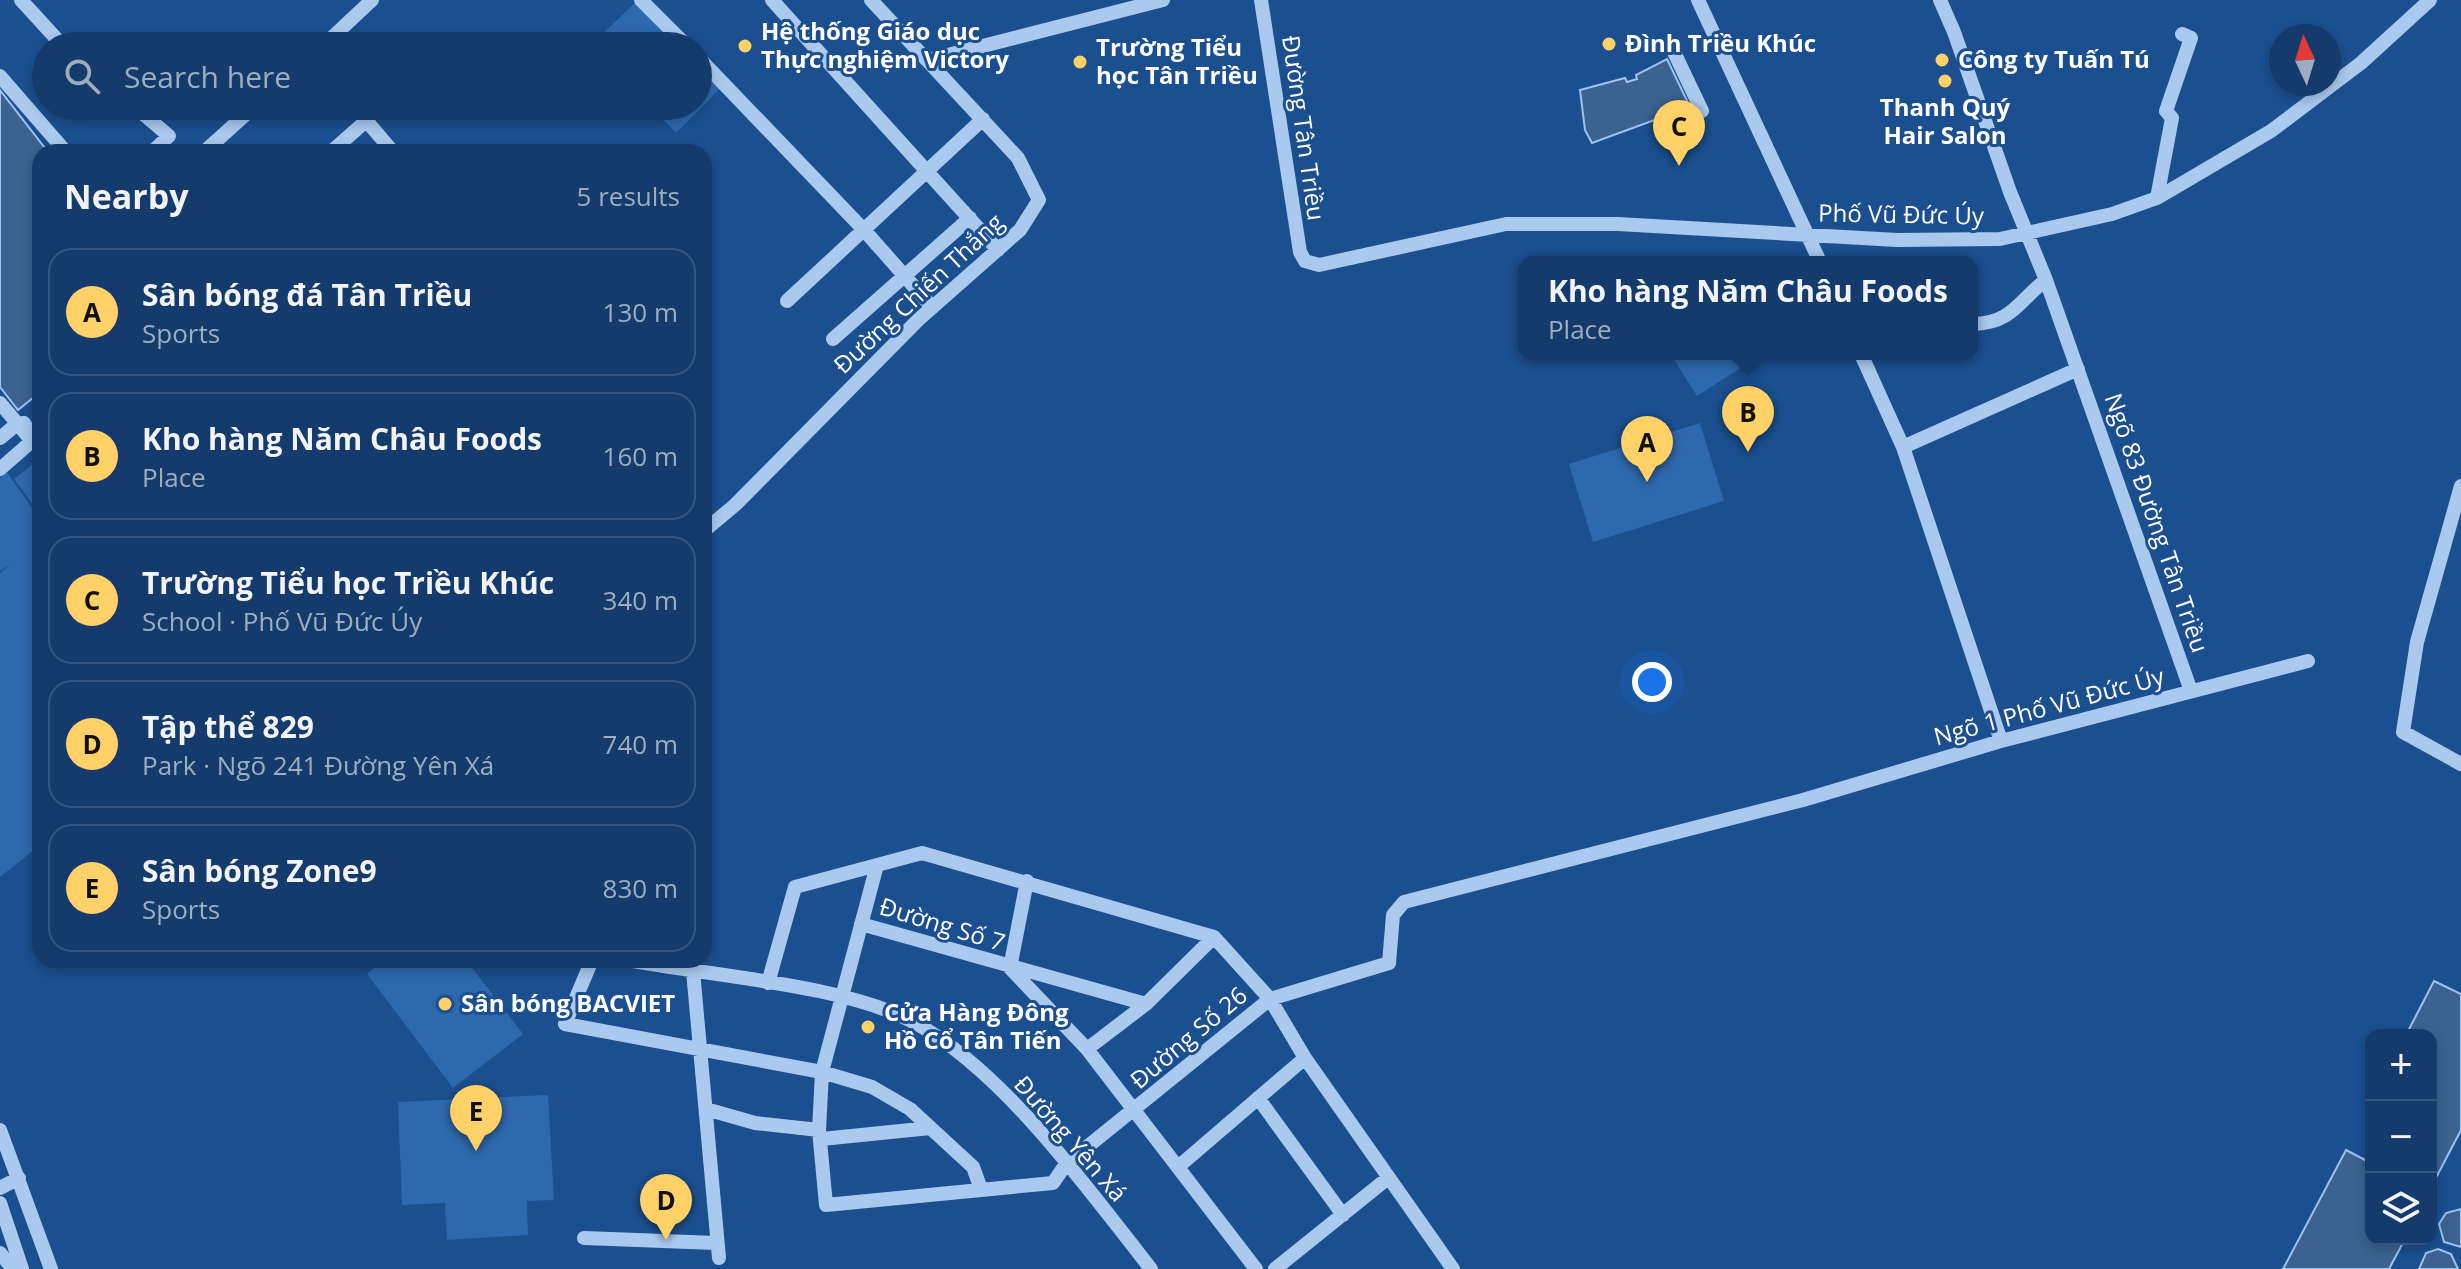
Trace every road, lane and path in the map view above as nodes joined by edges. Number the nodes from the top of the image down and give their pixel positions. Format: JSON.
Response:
{"nodes":[{"id":1,"x":21,"y":0,"type":"edge"},
{"id":2,"x":372,"y":0,"type":"edge"},
{"id":3,"x":641,"y":0,"type":"edge"},
{"id":4,"x":772,"y":0,"type":"edge"},
{"id":5,"x":871,"y":0,"type":"edge"},
{"id":6,"x":1163,"y":0,"type":"edge"},
{"id":7,"x":1261,"y":0,"type":"edge"},
{"id":8,"x":1698,"y":0,"type":"edge"},
{"id":9,"x":1940,"y":0,"type":"edge"},
{"id":10,"x":2430,"y":0,"type":"edge"},
{"id":11,"x":50,"y":32,"type":"edge"},
{"id":12,"x":338,"y":32,"type":"edge"},
{"id":13,"x":673,"y":32,"type":"edge"},
{"id":14,"x":2182,"y":34,"type":"dead end"},
{"id":15,"x":1673,"y":50,"type":"dead end"},
{"id":16,"x":928,"y":60,"type":"junction"},
{"id":17,"x":712,"y":72,"type":"edge"},
{"id":18,"x":0,"y":76,"type":"edge"},
{"id":19,"x":1702,"y":111,"type":"dead end"},
{"id":20,"x":32,"y":113,"type":"edge"},
{"id":21,"x":983,"y":119,"type":"junction"},
{"id":22,"x":38,"y":120,"type":"edge"},
{"id":23,"x":150,"y":120,"type":"edge"},
{"id":24,"x":239,"y":120,"type":"edge"},
{"id":25,"x":366,"y":121,"type":"joint"},
{"id":26,"x":59,"y":144,"type":"edge"},
{"id":27,"x":160,"y":144,"type":"edge"},
{"id":28,"x":213,"y":144,"type":"edge"},
{"id":29,"x":340,"y":144,"type":"edge"},
{"id":30,"x":382,"y":144,"type":"edge"},
{"id":31,"x":928,"y":170,"type":"junction"},
{"id":32,"x":2157,"y":198,"type":"junction"},
{"id":33,"x":970,"y":218,"type":"junction"},
{"id":34,"x":864,"y":230,"type":"junction"},
{"id":35,"x":2026,"y":234,"type":"junction"},
{"id":36,"x":1807,"y":235,"type":"junction"},
{"id":37,"x":998,"y":250,"type":"junction"},
{"id":38,"x":1817,"y":256,"type":"edge"},
{"id":39,"x":1305,"y":261,"type":"joint"},
{"id":40,"x":906,"y":278,"type":"junction"},
{"id":41,"x":2046,"y":280,"type":"junction"},
{"id":42,"x":787,"y":301,"type":"dead end"},
{"id":43,"x":932,"y":307,"type":"junction"},
{"id":44,"x":1978,"y":324,"type":"edge"},
{"id":45,"x":833,"y":339,"type":"dead end"},
{"id":46,"x":1864,"y":360,"type":"edge"},
{"id":47,"x":2078,"y":369,"type":"junction"},
{"id":48,"x":0,"y":403,"type":"edge"},
{"id":49,"x":32,"y":422,"type":"edge"},
{"id":50,"x":17,"y":424,"type":"junction"},
{"id":51,"x":0,"y":438,"type":"edge"},
{"id":52,"x":32,"y":441,"type":"joint"},
{"id":53,"x":1903,"y":447,"type":"junction"},
{"id":54,"x":0,"y":469,"type":"edge"},
{"id":55,"x":2461,"y":486,"type":"edge"},
{"id":56,"x":712,"y":524,"type":"edge"},
{"id":57,"x":2308,"y":661,"type":"dead end"},
{"id":58,"x":2191,"y":691,"type":"junction"},
{"id":59,"x":2001,"y":741,"type":"junction"},
{"id":60,"x":2461,"y":764,"type":"edge"},
{"id":61,"x":877,"y":865,"type":"junction"},
{"id":62,"x":1027,"y":881,"type":"junction"},
{"id":63,"x":861,"y":924,"type":"junction"},
{"id":64,"x":1214,"y":937,"type":"junction"},
{"id":65,"x":589,"y":968,"type":"edge"},
{"id":66,"x":693,"y":968,"type":"edge"},
{"id":67,"x":698,"y":968,"type":"edge"},
{"id":68,"x":1010,"y":968,"type":"junction"},
{"id":69,"x":768,"y":983,"type":"junction"},
{"id":70,"x":840,"y":998,"type":"junction"},
{"id":71,"x":1270,"y":999,"type":"junction"},
{"id":72,"x":1146,"y":1004,"type":"junction"},
{"id":73,"x":699,"y":1049,"type":"junction"},
{"id":74,"x":1087,"y":1049,"type":"junction"},
{"id":75,"x":1305,"y":1058,"type":"junction"},
{"id":76,"x":822,"y":1072,"type":"junction"},
{"id":77,"x":1258,"y":1098,"type":"junction"},
{"id":78,"x":706,"y":1109,"type":"junction"},
{"id":79,"x":1135,"y":1110,"type":"junction"},
{"id":80,"x":930,"y":1128,"type":"junction"},
{"id":81,"x":0,"y":1130,"type":"edge"},
{"id":82,"x":820,"y":1135,"type":"junction"},
{"id":83,"x":1066,"y":1164,"type":"junction"},
{"id":84,"x":1178,"y":1167,"type":"junction"},
{"id":85,"x":19,"y":1178,"type":"junction"},
{"id":86,"x":1388,"y":1178,"type":"junction"},
{"id":87,"x":0,"y":1188,"type":"edge"},
{"id":88,"x":981,"y":1189,"type":"junction"},
{"id":89,"x":0,"y":1203,"type":"edge"},
{"id":90,"x":1343,"y":1215,"type":"junction"},
{"id":91,"x":584,"y":1238,"type":"dead end"},
{"id":92,"x":0,"y":1253,"type":"edge"},
{"id":93,"x":13,"y":1269,"type":"edge"},
{"id":94,"x":22,"y":1269,"type":"edge"},
{"id":95,"x":51,"y":1269,"type":"edge"},
{"id":96,"x":1151,"y":1269,"type":"edge"},
{"id":97,"x":1256,"y":1269,"type":"edge"},
{"id":98,"x":1275,"y":1269,"type":"edge"},
{"id":99,"x":1453,"y":1269,"type":"edge"}],
"edges":[{"from":1,"to":11,"type":"street"},
{"from":2,"to":12,"type":"street"},
{"from":3,"to":13,"type":"street"},
{"from":4,"to":31,"type":"street"},
{"from":5,"to":16,"type":"street","name":"Đường Chiến Thắng"},
{"from":6,"to":16,"type":"street"},
{"from":7,"to":39,"type":"street","name":"Đường Tân Triều"},
{"from":8,"to":36,"type":"street"},
{"from":9,"to":35,"type":"street","name":"Ngõ 83 Đường Tân Triều"},
{"from":10,"to":32,"type":"street","name":"Phố Vũ Đức Úy"},
{"from":14,"to":32,"type":"street"},
{"from":15,"to":19,"type":"street"},
{"from":16,"to":21,"type":"street","name":"Đường Chiến Thắng"},
{"from":17,"to":34,"type":"street"},
{"from":18,"to":20,"type":"street"},
{"from":21,"to":31,"type":"street"},
{"from":21,"to":37,"type":"street","name":"Đường Chiến Thắng"},
{"from":22,"to":26,"type":"street"},
{"from":23,"to":27,"type":"street"},
{"from":24,"to":28,"type":"street"},
{"from":25,"to":29,"type":"street"},
{"from":25,"to":30,"type":"street"},
{"from":31,"to":33,"type":"street"},
{"from":31,"to":34,"type":"street"},
{"from":32,"to":35,"type":"street","name":"Phố Vũ Đức Úy"},
{"from":33,"to":37,"type":"street"},
{"from":33,"to":40,"type":"street"},
{"from":34,"to":40,"type":"street"},
{"from":34,"to":42,"type":"street"},
{"from":35,"to":36,"type":"street","name":"Phố Vũ Đức Úy"},
{"from":35,"to":41,"type":"street","name":"Ngõ 83 Đường Tân Triều"},
{"from":36,"to":38,"type":"street"},
{"from":36,"to":39,"type":"street","name":"Phố Vũ Đức Úy"},
{"from":37,"to":43,"type":"street","name":"Đường Chiến Thắng"},
{"from":40,"to":43,"type":"street"},
{"from":40,"to":45,"type":"street"},
{"from":41,"to":44,"type":"street"},
{"from":41,"to":47,"type":"street","name":"Ngõ 83 Đường Tân Triều"},
{"from":43,"to":56,"type":"street","name":"Đường Chiến Thắng"},
{"from":46,"to":53,"type":"street"},
{"from":47,"to":53,"type":"street","name":"Ngõ 83 Đường Tân Triều"},
{"from":47,"to":58,"type":"street","name":"Ngõ 83 Đường Tân Triều"},
{"from":48,"to":50,"type":"street"},
{"from":49,"to":50,"type":"street"},
{"from":50,"to":51,"type":"street"},
{"from":50,"to":52,"type":"street"},
{"from":52,"to":54,"type":"street"},
{"from":53,"to":59,"type":"street"},
{"from":55,"to":60,"type":"street"},
{"from":57,"to":58,"type":"street","name":"Ngõ 1 Phố Vũ Đức Úy"},
{"from":58,"to":59,"type":"street","name":"Ngõ 1 Phố Vũ Đức Úy"},
{"from":59,"to":71,"type":"street","name":"Ngõ 1 Phố Vũ Đức Úy"},
{"from":61,"to":62,"type":"street"},
{"from":61,"to":63,"type":"street"},
{"from":61,"to":69,"type":"street"},
{"from":62,"to":64,"type":"street"},
{"from":62,"to":68,"type":"street"},
{"from":63,"to":68,"type":"street","name":"Đường Số 7"},
{"from":63,"to":70,"type":"street"},
{"from":64,"to":71,"type":"street"},
{"from":64,"to":72,"type":"street"},
{"from":65,"to":73,"type":"street"},
{"from":66,"to":73,"type":"street"},
{"from":67,"to":69,"type":"street","name":"Đường Yên Xá"},
{"from":68,"to":72,"type":"street","name":"Đường Số 7"},
{"from":68,"to":74,"type":"street"},
{"from":69,"to":70,"type":"street","name":"Đường Yên Xá"},
{"from":70,"to":76,"type":"street"},
{"from":70,"to":83,"type":"street","name":"Đường Yên Xá"},
{"from":71,"to":75,"type":"street"},
{"from":71,"to":79,"type":"street","name":"Đường Số 26"},
{"from":72,"to":74,"type":"street"},
{"from":73,"to":76,"type":"street"},
{"from":73,"to":78,"type":"street"},
{"from":74,"to":79,"type":"street"},
{"from":75,"to":77,"type":"street"},
{"from":75,"to":86,"type":"street"},
{"from":76,"to":80,"type":"street"},
{"from":76,"to":82,"type":"street"},
{"from":77,"to":84,"type":"street"},
{"from":77,"to":90,"type":"street"},
{"from":78,"to":82,"type":"street"},
{"from":78,"to":91,"type":"street"},
{"from":79,"to":83,"type":"street","name":"Đường Số 26"},
{"from":79,"to":84,"type":"street"},
{"from":80,"to":82,"type":"street"},
{"from":80,"to":88,"type":"street"},
{"from":81,"to":85,"type":"street"},
{"from":82,"to":88,"type":"street"},
{"from":83,"to":88,"type":"street","name":"Đường Số 26"},
{"from":83,"to":96,"type":"street","name":"Đường Yên Xá"},
{"from":84,"to":97,"type":"street"},
{"from":85,"to":87,"type":"street"},
{"from":85,"to":95,"type":"street"},
{"from":86,"to":90,"type":"street"},
{"from":86,"to":99,"type":"street"},
{"from":89,"to":94,"type":"street"},
{"from":90,"to":98,"type":"street"},
{"from":92,"to":93,"type":"street"}]}
